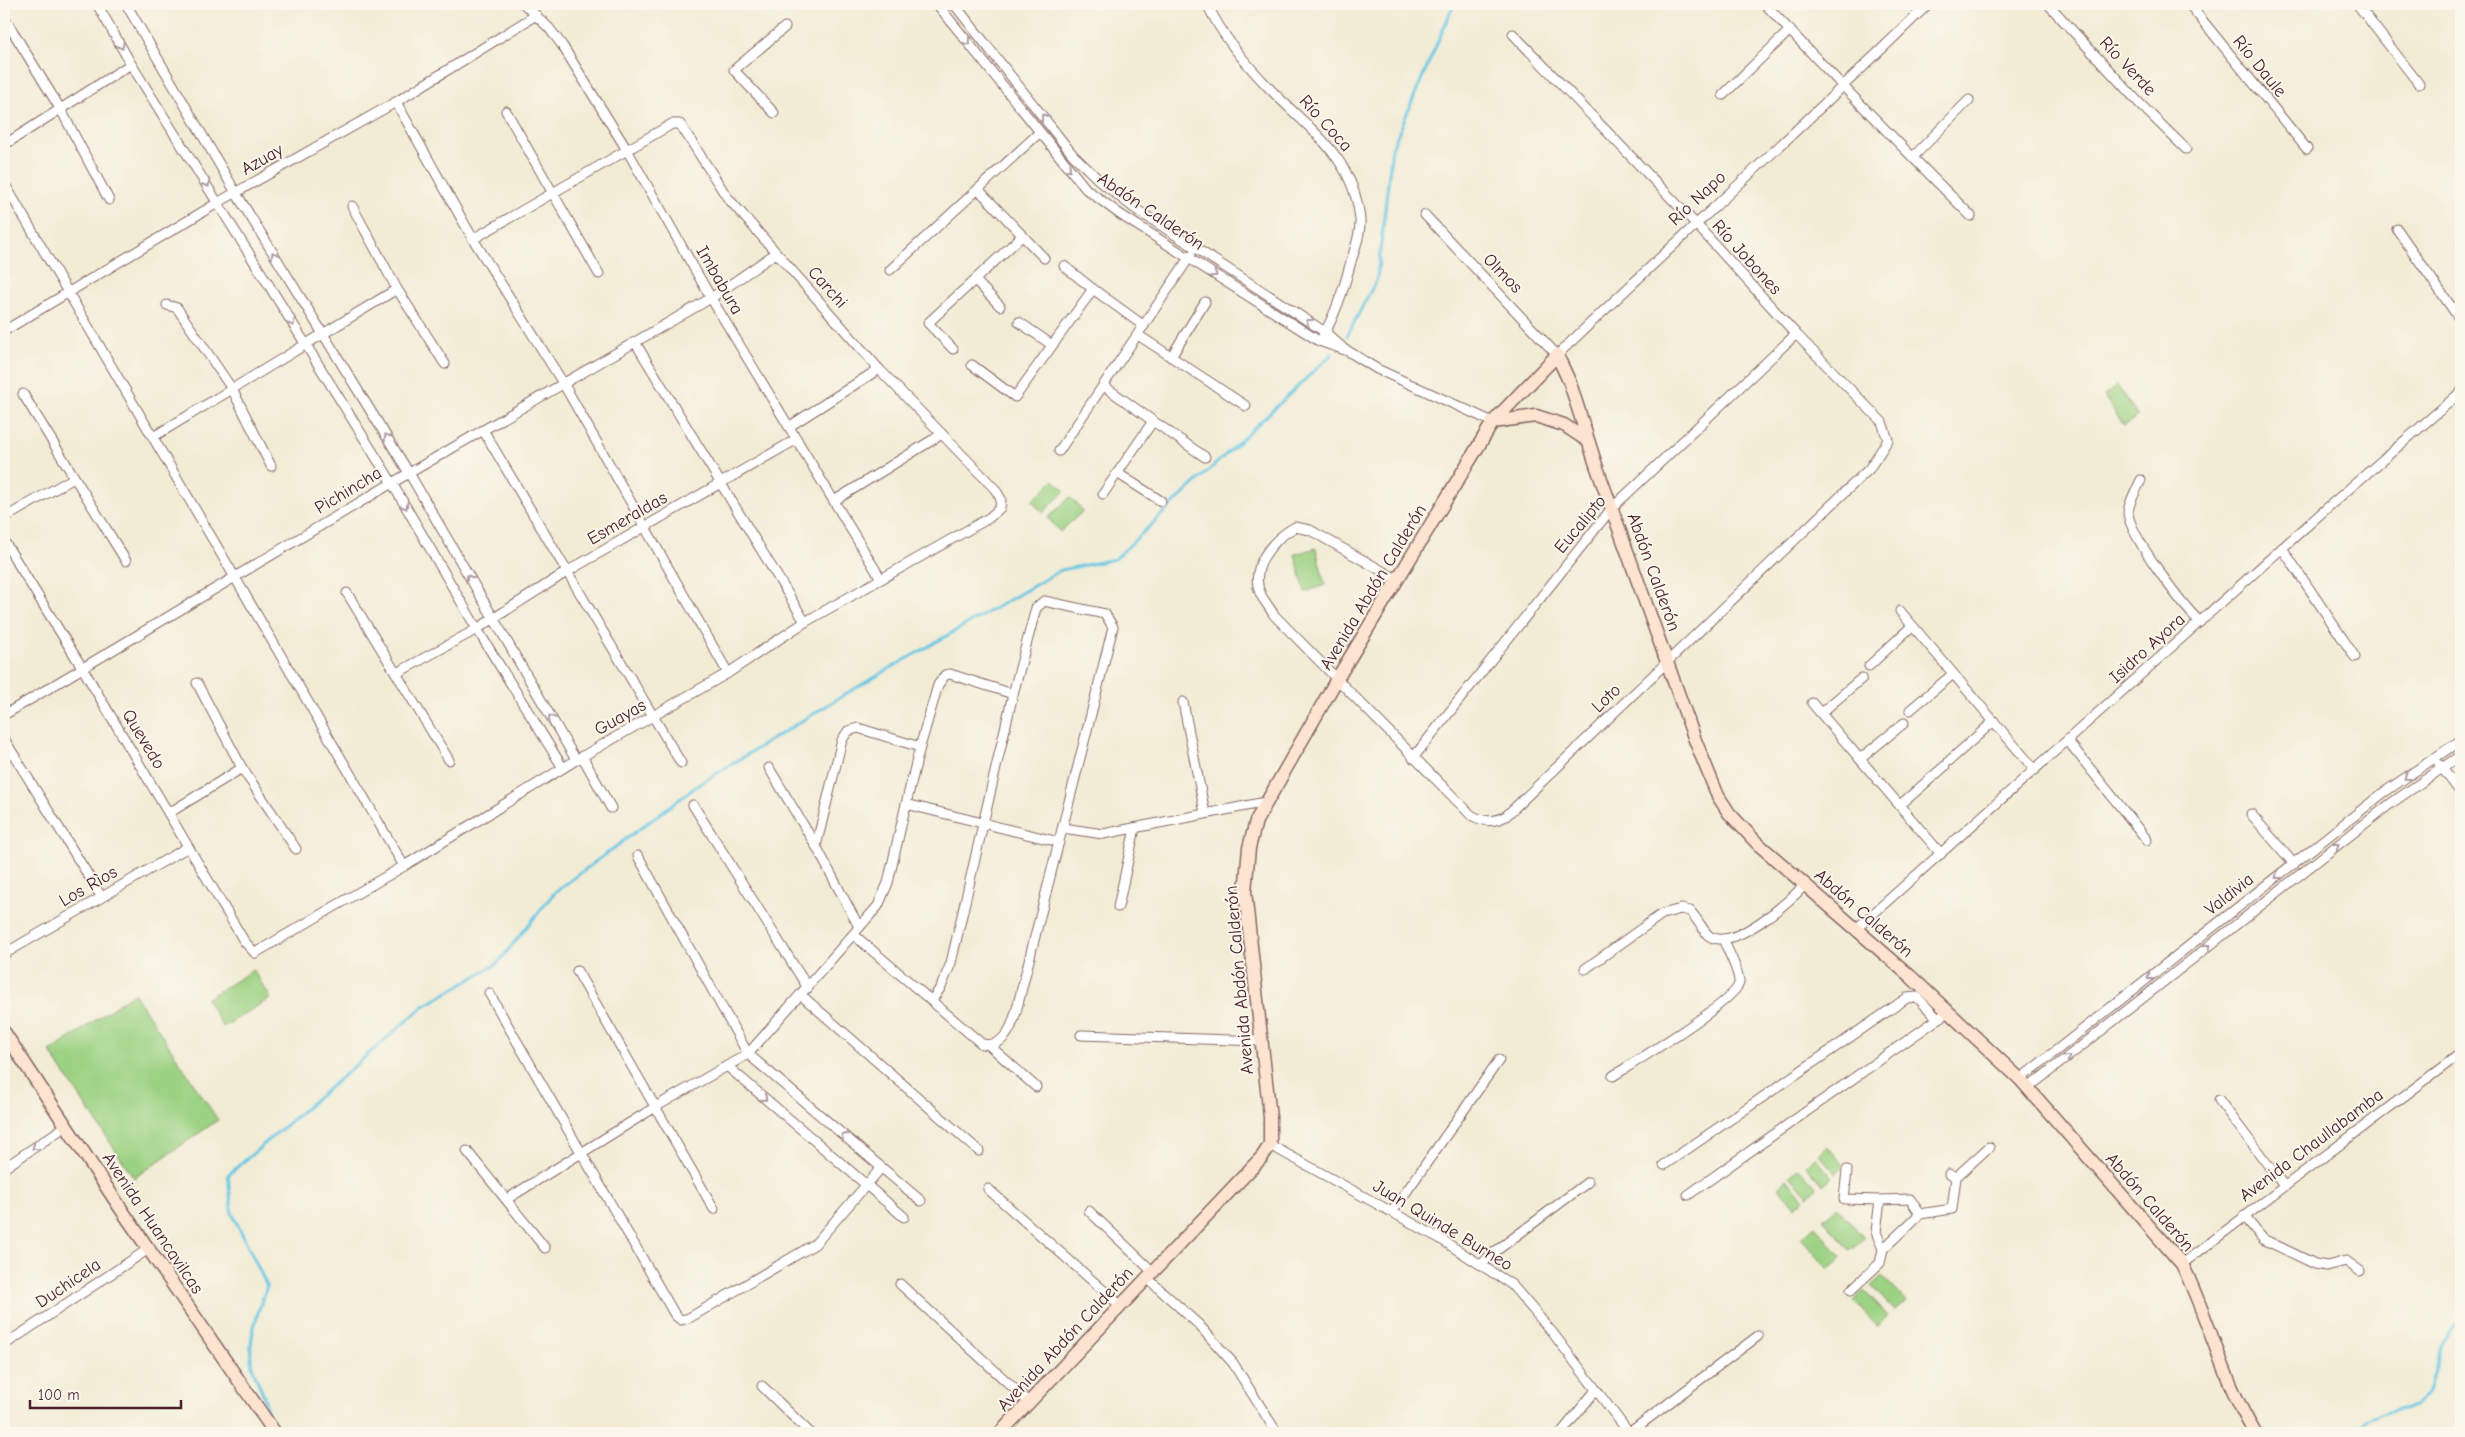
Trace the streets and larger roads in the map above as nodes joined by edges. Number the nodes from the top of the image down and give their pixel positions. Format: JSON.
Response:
{"nodes":[{"id":1,"x":97,"y":4,"type":"edge"},
{"id":2,"x":126,"y":4,"type":"edge"},
{"id":3,"x":524,"y":4,"type":"edge"},
{"id":4,"x":937,"y":4,"type":"edge"},
{"id":5,"x":954,"y":4,"type":"edge"},
{"id":6,"x":1207,"y":4,"type":"edge"},
{"id":7,"x":1765,"y":4,"type":"edge"},
{"id":8,"x":1928,"y":4,"type":"edge"},
{"id":9,"x":2048,"y":4,"type":"edge"},
{"id":10,"x":2189,"y":4,"type":"edge"},
{"id":11,"x":2357,"y":4,"type":"edge"},
{"id":12,"x":536,"y":14,"type":"junction"},
{"id":13,"x":6,"y":22,"type":"dead end"},
{"id":14,"x":785,"y":27,"type":"dead end"},
{"id":15,"x":1790,"y":30,"type":"junction"},
{"id":16,"x":1513,"y":34,"type":"dead end"},
{"id":17,"x":131,"y":64,"type":"junction"},
{"id":18,"x":2419,"y":84,"type":"dead end"},
{"id":19,"x":1842,"y":88,"type":"junction"},
{"id":20,"x":1723,"y":94,"type":"dead end"},
{"id":21,"x":1969,"y":100,"type":"dead end"},
{"id":22,"x":396,"y":102,"type":"junction"},
{"id":23,"x":61,"y":110,"type":"junction"},
{"id":24,"x":506,"y":111,"type":"dead end"},
{"id":25,"x":774,"y":113,"type":"dead end"},
{"id":26,"x":1039,"y":133,"type":"junction"},
{"id":27,"x":4,"y":145,"type":"edge"},
{"id":28,"x":2186,"y":149,"type":"dead end"},
{"id":29,"x":2307,"y":149,"type":"dead end"},
{"id":30,"x":627,"y":150,"type":"junction"},
{"id":31,"x":1914,"y":156,"type":"junction"},
{"id":32,"x":4,"y":183,"type":"edge"},
{"id":33,"x":978,"y":189,"type":"junction"},
{"id":34,"x":236,"y":192,"type":"junction"},
{"id":35,"x":553,"y":193,"type":"junction"},
{"id":36,"x":109,"y":200,"type":"dead end"},
{"id":37,"x":219,"y":202,"type":"junction"},
{"id":38,"x":352,"y":206,"type":"dead end"},
{"id":39,"x":1425,"y":215,"type":"dead end"},
{"id":40,"x":1971,"y":216,"type":"dead end"},
{"id":41,"x":1695,"y":224,"type":"junction"},
{"id":42,"x":2397,"y":228,"type":"dead end"},
{"id":43,"x":1022,"y":236,"type":"junction"},
{"id":44,"x":473,"y":240,"type":"junction"},
{"id":45,"x":1195,"y":248,"type":"junction"},
{"id":46,"x":776,"y":253,"type":"junction"},
{"id":47,"x":1044,"y":258,"type":"dead end"},
{"id":48,"x":1189,"y":258,"type":"junction"},
{"id":49,"x":1064,"y":266,"type":"dead end"},
{"id":50,"x":890,"y":270,"type":"dead end"},
{"id":51,"x":599,"y":274,"type":"dead end"},
{"id":52,"x":975,"y":280,"type":"junction"},
{"id":53,"x":397,"y":289,"type":"junction"},
{"id":54,"x":1093,"y":289,"type":"junction"},
{"id":55,"x":68,"y":293,"type":"junction"},
{"id":56,"x":711,"y":298,"type":"junction"},
{"id":57,"x":1204,"y":302,"type":"dead end"},
{"id":58,"x":167,"y":305,"type":"dead end"},
{"id":59,"x":1000,"y":306,"type":"dead end"},
{"id":60,"x":2461,"y":321,"type":"edge"},
{"id":61,"x":1019,"y":322,"type":"dead end"},
{"id":62,"x":1144,"y":326,"type":"junction"},
{"id":63,"x":4,"y":331,"type":"edge"},
{"id":64,"x":1325,"y":332,"type":"junction"},
{"id":65,"x":322,"y":333,"type":"junction"},
{"id":66,"x":1796,"y":334,"type":"junction"},
{"id":67,"x":1138,"y":335,"type":"junction"},
{"id":68,"x":1319,"y":341,"type":"junction"},
{"id":69,"x":635,"y":342,"type":"junction"},
{"id":70,"x":304,"y":343,"type":"junction"},
{"id":71,"x":1052,"y":345,"type":"junction"},
{"id":72,"x":953,"y":349,"type":"dead end"},
{"id":73,"x":1348,"y":352,"type":"junction"},
{"id":74,"x":1558,"y":355,"type":"junction"},
{"id":75,"x":1171,"y":357,"type":"junction"},
{"id":76,"x":446,"y":364,"type":"dead end"},
{"id":77,"x":972,"y":365,"type":"dead end"},
{"id":78,"x":879,"y":369,"type":"junction"},
{"id":79,"x":563,"y":383,"type":"junction"},
{"id":80,"x":1104,"y":386,"type":"junction"},
{"id":81,"x":232,"y":389,"type":"junction"},
{"id":82,"x":2461,"y":392,"type":"edge"},
{"id":83,"x":23,"y":394,"type":"dead end"},
{"id":84,"x":1246,"y":406,"type":"dead end"},
{"id":85,"x":1153,"y":421,"type":"junction"},
{"id":86,"x":1493,"y":422,"type":"junction"},
{"id":87,"x":790,"y":426,"type":"junction"},
{"id":88,"x":483,"y":430,"type":"junction"},
{"id":89,"x":942,"y":434,"type":"junction"},
{"id":90,"x":153,"y":437,"type":"junction"},
{"id":91,"x":796,"y":439,"type":"junction"},
{"id":92,"x":1888,"y":440,"type":"joint"},
{"id":93,"x":1588,"y":441,"type":"junction"},
{"id":94,"x":1059,"y":451,"type":"dead end"},
{"id":95,"x":1206,"y":457,"type":"dead end"},
{"id":96,"x":271,"y":466,"type":"dead end"},
{"id":97,"x":409,"y":473,"type":"junction"},
{"id":98,"x":1118,"y":473,"type":"junction"},
{"id":99,"x":74,"y":478,"type":"junction"},
{"id":100,"x":2140,"y":480,"type":"dead end"},
{"id":101,"x":720,"y":482,"type":"junction"},
{"id":102,"x":392,"y":483,"type":"junction"},
{"id":103,"x":1103,"y":494,"type":"dead end"},
{"id":104,"x":834,"y":501,"type":"junction"},
{"id":105,"x":1161,"y":501,"type":"dead end"},
{"id":106,"x":1000,"y":508,"type":"joint"},
{"id":107,"x":1612,"y":508,"type":"junction"},
{"id":108,"x":4,"y":518,"type":"edge"},
{"id":109,"x":641,"y":529,"type":"junction"},
{"id":110,"x":4,"y":541,"type":"edge"},
{"id":111,"x":2282,"y":548,"type":"junction"},
{"id":112,"x":126,"y":561,"type":"dead end"},
{"id":113,"x":568,"y":571,"type":"junction"},
{"id":114,"x":235,"y":576,"type":"junction"},
{"id":115,"x":880,"y":579,"type":"junction"},
{"id":116,"x":1398,"y":580,"type":"junction"},
{"id":117,"x":347,"y":593,"type":"dead end"},
{"id":118,"x":1900,"y":612,"type":"dead end"},
{"id":119,"x":492,"y":619,"type":"junction"},
{"id":120,"x":805,"y":622,"type":"junction"},
{"id":121,"x":2200,"y":622,"type":"junction"},
{"id":122,"x":1912,"y":626,"type":"junction"},
{"id":123,"x":476,"y":628,"type":"junction"},
{"id":124,"x":2355,"y":657,"type":"dead end"},
{"id":125,"x":1668,"y":661,"type":"junction"},
{"id":126,"x":1869,"y":666,"type":"dead end"},
{"id":127,"x":83,"y":669,"type":"junction"},
{"id":128,"x":397,"y":673,"type":"junction"},
{"id":129,"x":728,"y":673,"type":"junction"},
{"id":130,"x":1953,"y":674,"type":"junction"},
{"id":131,"x":1862,"y":678,"type":"dead end"},
{"id":132,"x":1337,"y":680,"type":"junction"},
{"id":133,"x":197,"y":683,"type":"dead end"},
{"id":134,"x":1013,"y":694,"type":"junction"},
{"id":135,"x":1183,"y":702,"type":"dead end"},
{"id":136,"x":1812,"y":703,"type":"dead end"},
{"id":137,"x":1910,"y":710,"type":"dead end"},
{"id":138,"x":5,"y":712,"type":"edge"},
{"id":139,"x":1821,"y":713,"type":"junction"},
{"id":140,"x":655,"y":716,"type":"junction"},
{"id":141,"x":1994,"y":722,"type":"junction"},
{"id":142,"x":1904,"y":724,"type":"dead end"},
{"id":143,"x":4,"y":739,"type":"edge"},
{"id":144,"x":2068,"y":740,"type":"junction"},
{"id":145,"x":2461,"y":740,"type":"edge"},
{"id":146,"x":920,"y":747,"type":"junction"},
{"id":147,"x":2461,"y":755,"type":"edge"},
{"id":148,"x":579,"y":758,"type":"junction"},
{"id":149,"x":1413,"y":758,"type":"junction"},
{"id":150,"x":2435,"y":758,"type":"junction"},
{"id":151,"x":1860,"y":759,"type":"junction"},
{"id":152,"x":449,"y":760,"type":"dead end"},
{"id":153,"x":681,"y":763,"type":"dead end"},
{"id":154,"x":242,"y":768,"type":"junction"},
{"id":155,"x":563,"y":768,"type":"junction"},
{"id":156,"x":770,"y":768,"type":"dead end"},
{"id":157,"x":2442,"y":768,"type":"junction"},
{"id":158,"x":2035,"y":770,"type":"junction"},
{"id":159,"x":2461,"y":793,"type":"edge"},
{"id":160,"x":1266,"y":802,"type":"junction"},
{"id":161,"x":906,"y":804,"type":"junction"},
{"id":162,"x":693,"y":805,"type":"dead end"},
{"id":163,"x":1900,"y":805,"type":"junction"},
{"id":164,"x":611,"y":808,"type":"dead end"},
{"id":165,"x":169,"y":813,"type":"junction"},
{"id":166,"x":1205,"y":814,"type":"junction"},
{"id":167,"x":2251,"y":814,"type":"dead end"},
{"id":168,"x":982,"y":823,"type":"junction"},
{"id":169,"x":1063,"y":828,"type":"junction"},
{"id":170,"x":1135,"y":828,"type":"junction"},
{"id":171,"x":2147,"y":840,"type":"dead end"},
{"id":172,"x":1059,"y":842,"type":"junction"},
{"id":173,"x":816,"y":846,"type":"junction"},
{"id":174,"x":188,"y":847,"type":"junction"},
{"id":175,"x":296,"y":848,"type":"dead end"},
{"id":176,"x":1941,"y":854,"type":"junction"},
{"id":177,"x":638,"y":856,"type":"dead end"},
{"id":178,"x":2294,"y":864,"type":"junction"},
{"id":179,"x":404,"y":866,"type":"junction"},
{"id":180,"x":1805,"y":885,"type":"junction"},
{"id":181,"x":101,"y":896,"type":"junction"},
{"id":182,"x":2247,"y":901,"type":"junction"},
{"id":183,"x":1118,"y":907,"type":"dead end"},
{"id":184,"x":2255,"y":910,"type":"junction"},
{"id":185,"x":859,"y":927,"type":"junction"},
{"id":186,"x":1856,"y":929,"type":"junction"},
{"id":187,"x":854,"y":935,"type":"junction"},
{"id":188,"x":1723,"y":939,"type":"junction"},
{"id":189,"x":255,"y":953,"type":"joint"},
{"id":190,"x":4,"y":954,"type":"edge"},
{"id":191,"x":1585,"y":969,"type":"dead end"},
{"id":192,"x":578,"y":971,"type":"dead end"},
{"id":193,"x":1914,"y":979,"type":"junction"},
{"id":194,"x":808,"y":988,"type":"junction"},
{"id":195,"x":489,"y":994,"type":"dead end"},
{"id":196,"x":801,"y":995,"type":"junction"},
{"id":197,"x":1912,"y":997,"type":"junction"},
{"id":198,"x":932,"y":1000,"type":"junction"},
{"id":199,"x":1943,"y":1015,"type":"junction"},
{"id":200,"x":4,"y":1032,"type":"edge"},
{"id":201,"x":1081,"y":1035,"type":"dead end"},
{"id":202,"x":1262,"y":1041,"type":"junction"},
{"id":203,"x":990,"y":1046,"type":"junction"},
{"id":204,"x":2461,"y":1053,"type":"edge"},
{"id":205,"x":748,"y":1054,"type":"junction"},
{"id":206,"x":1500,"y":1060,"type":"dead end"},
{"id":207,"x":727,"y":1066,"type":"junction"},
{"id":208,"x":1613,"y":1076,"type":"dead end"},
{"id":209,"x":2024,"y":1084,"type":"junction"},
{"id":210,"x":1036,"y":1087,"type":"dead end"},
{"id":211,"x":2219,"y":1100,"type":"dead end"},
{"id":212,"x":657,"y":1106,"type":"junction"},
{"id":213,"x":66,"y":1126,"type":"junction"},
{"id":214,"x":1270,"y":1145,"type":"junction"},
{"id":215,"x":1989,"y":1147,"type":"dead end"},
{"id":216,"x":979,"y":1151,"type":"dead end"},
{"id":217,"x":467,"y":1152,"type":"dead end"},
{"id":218,"x":582,"y":1152,"type":"junction"},
{"id":219,"x":1664,"y":1165,"type":"dead end"},
{"id":220,"x":4,"y":1168,"type":"edge"},
{"id":221,"x":881,"y":1168,"type":"junction"},
{"id":222,"x":1847,"y":1170,"type":"dead end"},
{"id":223,"x":1588,"y":1182,"type":"dead end"},
{"id":224,"x":865,"y":1185,"type":"junction"},
{"id":225,"x":2284,"y":1186,"type":"junction"},
{"id":226,"x":988,"y":1189,"type":"dead end"},
{"id":227,"x":1688,"y":1195,"type":"dead end"},
{"id":228,"x":507,"y":1198,"type":"junction"},
{"id":229,"x":921,"y":1200,"type":"dead end"},
{"id":230,"x":1880,"y":1200,"type":"junction"},
{"id":231,"x":714,"y":1208,"type":"dead end"},
{"id":232,"x":1089,"y":1210,"type":"dead end"},
{"id":233,"x":1392,"y":1212,"type":"junction"},
{"id":234,"x":1920,"y":1214,"type":"junction"},
{"id":235,"x":2244,"y":1216,"type":"junction"},
{"id":236,"x":904,"y":1218,"type":"dead end"},
{"id":237,"x":150,"y":1248,"type":"junction"},
{"id":238,"x":545,"y":1248,"type":"dead end"},
{"id":239,"x":1883,"y":1249,"type":"junction"},
{"id":240,"x":2182,"y":1264,"type":"junction"},
{"id":241,"x":1482,"y":1265,"type":"junction"},
{"id":242,"x":2360,"y":1271,"type":"dead end"},
{"id":243,"x":1149,"y":1274,"type":"junction"},
{"id":244,"x":900,"y":1284,"type":"dead end"},
{"id":245,"x":1851,"y":1290,"type":"dead end"},
{"id":246,"x":1120,"y":1305,"type":"junction"},
{"id":247,"x":1758,"y":1336,"type":"dead end"},
{"id":248,"x":4,"y":1345,"type":"edge"},
{"id":249,"x":762,"y":1386,"type":"dead end"},
{"id":250,"x":1596,"y":1390,"type":"junction"},
{"id":251,"x":1029,"y":1402,"type":"junction"},
{"id":252,"x":273,"y":1430,"type":"edge"},
{"id":253,"x":810,"y":1433,"type":"edge"},
{"id":254,"x":1000,"y":1433,"type":"edge"},
{"id":255,"x":1277,"y":1433,"type":"edge"},
{"id":256,"x":1561,"y":1433,"type":"edge"},
{"id":257,"x":1629,"y":1433,"type":"edge"},
{"id":258,"x":2255,"y":1433,"type":"edge"}],
"edges":[{"from":1,"to":17,"type":"street","one_way":true},
{"from":2,"to":34,"type":"street"},
{"from":3,"to":12,"type":"street","name":"Imbabura"},
{"from":4,"to":26,"type":"street","name":"Abdón Calderón","one_way":true},
{"from":45,"to":5,"type":"street","name":"Abdón Calderón","one_way":true},
{"from":6,"to":64,"type":"street","name":"Río Coca"},
{"from":7,"to":15,"type":"street"},
{"from":8,"to":19,"type":"street","name":"Río Napo"},
{"from":9,"to":28,"type":"street","name":"Río Verde"},
{"from":10,"to":29,"type":"street","name":"Río Daule"},
{"from":11,"to":18,"type":"street"},
{"from":12,"to":22,"type":"street","name":"Azuay"},
{"from":12,"to":30,"type":"street","name":"Imbabura"},
{"from":13,"to":23,"type":"street"},
{"from":14,"to":25,"type":"street"},
{"from":15,"to":19,"type":"street"},
{"from":15,"to":20,"type":"street"},
{"from":16,"to":41,"type":"street","name":"Río Jobones"},
{"from":17,"to":23,"type":"street"},
{"from":17,"to":37,"type":"street","one_way":true},
{"from":19,"to":31,"type":"street"},
{"from":19,"to":41,"type":"street","name":"Río Napo"},
{"from":21,"to":31,"type":"street"},
{"from":22,"to":34,"type":"street","name":"Azuay"},
{"from":22,"to":44,"type":"street"},
{"from":23,"to":27,"type":"street"},
{"from":23,"to":36,"type":"street"},
{"from":24,"to":35,"type":"street"},
{"from":26,"to":33,"type":"street"},
{"from":26,"to":48,"type":"street","name":"Abdón Calderón","one_way":true},
{"from":30,"to":35,"type":"street"},
{"from":30,"to":46,"type":"street","name":"Carchi"},
{"from":30,"to":56,"type":"street","name":"Imbabura"},
{"from":31,"to":40,"type":"street"},
{"from":32,"to":55,"type":"street"},
{"from":33,"to":43,"type":"street"},
{"from":33,"to":50,"type":"street"},
{"from":34,"to":37,"type":"street","name":"Azuay"},
{"from":65,"to":34,"type":"street","one_way":true},
{"from":35,"to":44,"type":"street"},
{"from":35,"to":51,"type":"street"},
{"from":37,"to":55,"type":"street","name":"Azuay"},
{"from":37,"to":70,"type":"street","one_way":true},
{"from":38,"to":53,"type":"street"},
{"from":39,"to":74,"type":"street","name":"Olmos"},
{"from":41,"to":66,"type":"street","name":"Río Jobones"},
{"from":41,"to":74,"type":"street","name":"Río Napo"},
{"from":42,"to":60,"type":"street"},
{"from":43,"to":47,"type":"street"},
{"from":43,"to":52,"type":"street"},
{"from":44,"to":79,"type":"street"},
{"from":45,"to":48,"type":"street"},
{"from":64,"to":45,"type":"street","name":"Abdón Calderón","one_way":true},
{"from":46,"to":56,"type":"street","name":"Pichincha"},
{"from":46,"to":78,"type":"street","name":"Carchi"},
{"from":48,"to":62,"type":"street"},
{"from":48,"to":68,"type":"street","name":"Abdón Calderón","one_way":true},
{"from":49,"to":54,"type":"street"},
{"from":52,"to":59,"type":"street"},
{"from":52,"to":72,"type":"street"},
{"from":53,"to":65,"type":"street"},
{"from":53,"to":76,"type":"street"},
{"from":54,"to":62,"type":"street"},
{"from":54,"to":71,"type":"street"},
{"from":55,"to":63,"type":"street","name":"Azuay"},
{"from":55,"to":90,"type":"street"},
{"from":56,"to":69,"type":"street","name":"Pichincha"},
{"from":56,"to":87,"type":"street","name":"Imbabura"},
{"from":57,"to":75,"type":"street"},
{"from":58,"to":81,"type":"street"},
{"from":61,"to":71,"type":"street"},
{"from":62,"to":67,"type":"street"},
{"from":64,"to":68,"type":"street","name":"Río Coca"},
{"from":64,"to":73,"type":"street","name":"Abdón Calderón"},
{"from":65,"to":70,"type":"street"},
{"from":97,"to":65,"type":"street","one_way":true},
{"from":66,"to":92,"type":"street","name":"Río Jobones"},
{"from":66,"to":107,"type":"street","name":"Eucalipto"},
{"from":67,"to":75,"type":"street"},
{"from":67,"to":80,"type":"street"},
{"from":68,"to":73,"type":"street","name":"Abdón Calderón"},
{"from":69,"to":79,"type":"street","name":"Pichincha"},
{"from":69,"to":101,"type":"street"},
{"from":70,"to":81,"type":"street"},
{"from":70,"to":102,"type":"street"},
{"from":71,"to":77,"type":"street"},
{"from":73,"to":86,"type":"street","name":"Abdón Calderón"},
{"from":74,"to":86,"type":"street","name":"Río Napo"},
{"from":74,"to":93,"type":"street","name":"Abdón Calderón"},
{"from":75,"to":84,"type":"street"},
{"from":78,"to":87,"type":"street"},
{"from":78,"to":89,"type":"street","name":"Carchi"},
{"from":79,"to":88,"type":"street","name":"Pichincha"},
{"from":79,"to":109,"type":"street"},
{"from":80,"to":85,"type":"street"},
{"from":80,"to":94,"type":"street"},
{"from":81,"to":90,"type":"street"},
{"from":81,"to":96,"type":"street"},
{"from":82,"to":111,"type":"street","name":"Isidro Ayora"},
{"from":83,"to":99,"type":"street"},
{"from":85,"to":95,"type":"street"},
{"from":85,"to":98,"type":"street"},
{"from":86,"to":93,"type":"street"},
{"from":86,"to":116,"type":"street","name":"Avenida Abdón Calderón"},
{"from":87,"to":91,"type":"street","name":"Imbabura"},
{"from":88,"to":97,"type":"street","name":"Pichincha"},
{"from":88,"to":113,"type":"street"},
{"from":89,"to":104,"type":"street"},
{"from":89,"to":106,"type":"street","name":"Carchi"},
{"from":90,"to":114,"type":"street"},
{"from":91,"to":101,"type":"street","name":"Esmeraldas"},
{"from":91,"to":104,"type":"street","name":"Imbabura"},
{"from":92,"to":125,"type":"street","name":"Loto"},
{"from":93,"to":107,"type":"street","name":"Abdón Calderón"},
{"from":97,"to":102,"type":"street","name":"Pichincha"},
{"from":119,"to":97,"type":"street","one_way":true},
{"from":98,"to":103,"type":"street"},
{"from":98,"to":105,"type":"street"},
{"from":99,"to":108,"type":"street"},
{"from":99,"to":112,"type":"street"},
{"from":100,"to":121,"type":"street"},
{"from":101,"to":109,"type":"street","name":"Esmeraldas"},
{"from":101,"to":120,"type":"street"},
{"from":102,"to":114,"type":"street","name":"Pichincha"},
{"from":102,"to":123,"type":"street","one_way":true},
{"from":104,"to":115,"type":"street","name":"Imbabura"},
{"from":106,"to":115,"type":"street","name":"Guayas"},
{"from":107,"to":125,"type":"street","name":"Abdón Calderón"},
{"from":107,"to":149,"type":"street","name":"Eucalipto"},
{"from":109,"to":113,"type":"street","name":"Esmeraldas"},
{"from":109,"to":129,"type":"street"},
{"from":110,"to":127,"type":"street","name":"Quevedo"},
{"from":111,"to":121,"type":"street","name":"Isidro Ayora"},
{"from":111,"to":124,"type":"street"},
{"from":113,"to":119,"type":"street","name":"Esmeraldas"},
{"from":113,"to":140,"type":"street"},
{"from":114,"to":127,"type":"street","name":"Pichincha"},
{"from":114,"to":179,"type":"street"},
{"from":115,"to":120,"type":"street","name":"Guayas"},
{"from":116,"to":132,"type":"street","name":"Avenida Abdón Calderón"},
{"from":116,"to":132,"type":"street","name":"Loto"},
{"from":117,"to":128,"type":"street"},
{"from":118,"to":122,"type":"street"},
{"from":119,"to":123,"type":"street"},
{"from":148,"to":119,"type":"street","one_way":true},
{"from":120,"to":129,"type":"street","name":"Guayas"},
{"from":121,"to":144,"type":"street","name":"Isidro Ayora"},
{"from":122,"to":126,"type":"street"},
{"from":122,"to":130,"type":"street"},
{"from":123,"to":128,"type":"street"},
{"from":123,"to":155,"type":"street"},
{"from":125,"to":149,"type":"street","name":"Loto"},
{"from":125,"to":180,"type":"street","name":"Abdón Calderón"},
{"from":127,"to":138,"type":"street","name":"Pichincha"},
{"from":127,"to":165,"type":"street","name":"Quevedo"},
{"from":128,"to":152,"type":"street"},
{"from":129,"to":140,"type":"street","name":"Guayas"},
{"from":130,"to":137,"type":"street"},
{"from":130,"to":141,"type":"street"},
{"from":131,"to":139,"type":"street"},
{"from":132,"to":149,"type":"street","name":"Loto"},
{"from":132,"to":160,"type":"street","name":"Avenida Abdón Calderón"},
{"from":133,"to":154,"type":"street"},
{"from":134,"to":146,"type":"street"},
{"from":134,"to":168,"type":"street"},
{"from":134,"to":169,"type":"street"},
{"from":135,"to":166,"type":"street"},
{"from":136,"to":139,"type":"street"},
{"from":139,"to":151,"type":"street"},
{"from":140,"to":148,"type":"street","name":"Guayas"},
{"from":140,"to":153,"type":"street"},
{"from":141,"to":158,"type":"street"},
{"from":141,"to":163,"type":"street"},
{"from":142,"to":151,"type":"street"},
{"from":143,"to":181,"type":"street"},
{"from":144,"to":158,"type":"street","name":"Isidro Ayora"},
{"from":144,"to":171,"type":"street"},
{"from":145,"to":150,"type":"street","name":"Valdivia"},
{"from":146,"to":161,"type":"street"},
{"from":146,"to":173,"type":"street"},
{"from":147,"to":157,"type":"street","name":"Valdivia"},
{"from":148,"to":155,"type":"street","name":"Guayas"},
{"from":148,"to":164,"type":"street"},
{"from":150,"to":157,"type":"street"},
{"from":150,"to":178,"type":"street","name":"Valdivia","one_way":true},
{"from":151,"to":163,"type":"street"},
{"from":154,"to":165,"type":"street"},
{"from":154,"to":175,"type":"street"},
{"from":155,"to":179,"type":"street","name":"Guayas"},
{"from":156,"to":173,"type":"street"},
{"from":157,"to":159,"type":"street"},
{"from":184,"to":157,"type":"street","name":"Valdivia","one_way":true},
{"from":158,"to":176,"type":"street","name":"Isidro Ayora"},
{"from":160,"to":166,"type":"street"},
{"from":160,"to":202,"type":"street","name":"Avenida Abdón Calderón"},
{"from":161,"to":168,"type":"street"},
{"from":161,"to":185,"type":"street"},
{"from":162,"to":194,"type":"street"},
{"from":163,"to":176,"type":"street"},
{"from":165,"to":174,"type":"street","name":"Quevedo"},
{"from":166,"to":170,"type":"street"},
{"from":167,"to":178,"type":"street"},
{"from":168,"to":172,"type":"street"},
{"from":168,"to":198,"type":"street"},
{"from":169,"to":170,"type":"street"},
{"from":169,"to":172,"type":"street"},
{"from":170,"to":183,"type":"street"},
{"from":172,"to":203,"type":"street"},
{"from":173,"to":185,"type":"street"},
{"from":174,"to":181,"type":"street","name":"Los Rìos"},
{"from":174,"to":189,"type":"street","name":"Quevedo"},
{"from":176,"to":186,"type":"street","name":"Isidro Ayora"},
{"from":177,"to":205,"type":"street"},
{"from":178,"to":182,"type":"street","name":"Valdivia","one_way":true},
{"from":179,"to":189,"type":"street","name":"Guayas"},
{"from":180,"to":186,"type":"street","name":"Abdón Calderón"},
{"from":180,"to":188,"type":"street"},
{"from":181,"to":190,"type":"street","name":"Los Rìos"},
{"from":182,"to":184,"type":"street"},
{"from":182,"to":209,"type":"street","name":"Valdivia","one_way":true},
{"from":209,"to":184,"type":"street","name":"Valdivia","one_way":true},
{"from":185,"to":187,"type":"street"},
{"from":186,"to":193,"type":"street","name":"Abdón Calderón"},
{"from":187,"to":194,"type":"street"},
{"from":187,"to":198,"type":"street"},
{"from":188,"to":191,"type":"street"},
{"from":188,"to":208,"type":"street"},
{"from":192,"to":212,"type":"street"},
{"from":193,"to":197,"type":"street"},
{"from":193,"to":199,"type":"street","name":"Abdón Calderón"},
{"from":194,"to":196,"type":"street"},
{"from":195,"to":218,"type":"street"},
{"from":196,"to":205,"type":"street"},
{"from":196,"to":216,"type":"street"},
{"from":197,"to":199,"type":"street"},
{"from":197,"to":219,"type":"street"},
{"from":198,"to":203,"type":"street"},
{"from":199,"to":209,"type":"street","name":"Abdón Calderón"},
{"from":199,"to":227,"type":"street"},
{"from":200,"to":213,"type":"street","name":"Avenida Huancavilcas"},
{"from":201,"to":202,"type":"street"},
{"from":202,"to":214,"type":"street","name":"Avenida Abdón Calderón"},
{"from":203,"to":210,"type":"street"},
{"from":204,"to":225,"type":"street","name":"Avenida Chaullabamba"},
{"from":205,"to":207,"type":"street"},
{"from":221,"to":205,"type":"street","one_way":true},
{"from":206,"to":233,"type":"street"},
{"from":207,"to":212,"type":"street"},
{"from":207,"to":224,"type":"street","one_way":true},
{"from":209,"to":240,"type":"street","name":"Abdón Calderón"},
{"from":211,"to":225,"type":"street"},
{"from":212,"to":218,"type":"street"},
{"from":212,"to":231,"type":"street"},
{"from":213,"to":220,"type":"street","one_way":true},
{"from":213,"to":237,"type":"street","name":"Avenida Huancavilcas"},
{"from":214,"to":233,"type":"street","name":"Juan Quinde Burneo"},
{"from":214,"to":243,"type":"street","name":"Avenida Abdón Calderón"},
{"from":215,"to":234,"type":"street"},
{"from":217,"to":228,"type":"street"},
{"from":218,"to":224,"type":"street"},
{"from":218,"to":228,"type":"street"},
{"from":221,"to":224,"type":"street"},
{"from":221,"to":229,"type":"street"},
{"from":222,"to":230,"type":"street"},
{"from":223,"to":241,"type":"street"},
{"from":224,"to":236,"type":"street"},
{"from":225,"to":235,"type":"street","name":"Avenida Chaullabamba"},
{"from":226,"to":246,"type":"street"},
{"from":228,"to":238,"type":"street"},
{"from":230,"to":234,"type":"street"},
{"from":230,"to":239,"type":"street"},
{"from":232,"to":243,"type":"street"},
{"from":233,"to":241,"type":"street","name":"Juan Quinde Burneo"},
{"from":234,"to":239,"type":"street"},
{"from":235,"to":240,"type":"street","name":"Avenida Chaullabamba"},
{"from":235,"to":242,"type":"street"},
{"from":237,"to":248,"type":"street","name":"Duchicela"},
{"from":237,"to":252,"type":"street","name":"Avenida Huancavilcas"},
{"from":239,"to":245,"type":"street"},
{"from":240,"to":258,"type":"street","name":"Abdón Calderón"},
{"from":241,"to":250,"type":"street","name":"Juan Quinde Burneo"},
{"from":243,"to":246,"type":"street","name":"Avenida Abdón Calderón"},
{"from":243,"to":255,"type":"street"},
{"from":244,"to":251,"type":"street"},
{"from":246,"to":251,"type":"street","name":"Avenida Abdón Calderón"},
{"from":247,"to":257,"type":"street"},
{"from":249,"to":253,"type":"street"},
{"from":250,"to":256,"type":"street"},
{"from":250,"to":257,"type":"street","name":"Juan Quinde Burneo"},
{"from":251,"to":254,"type":"street","name":"Avenida Abdón Calderón"}]}
